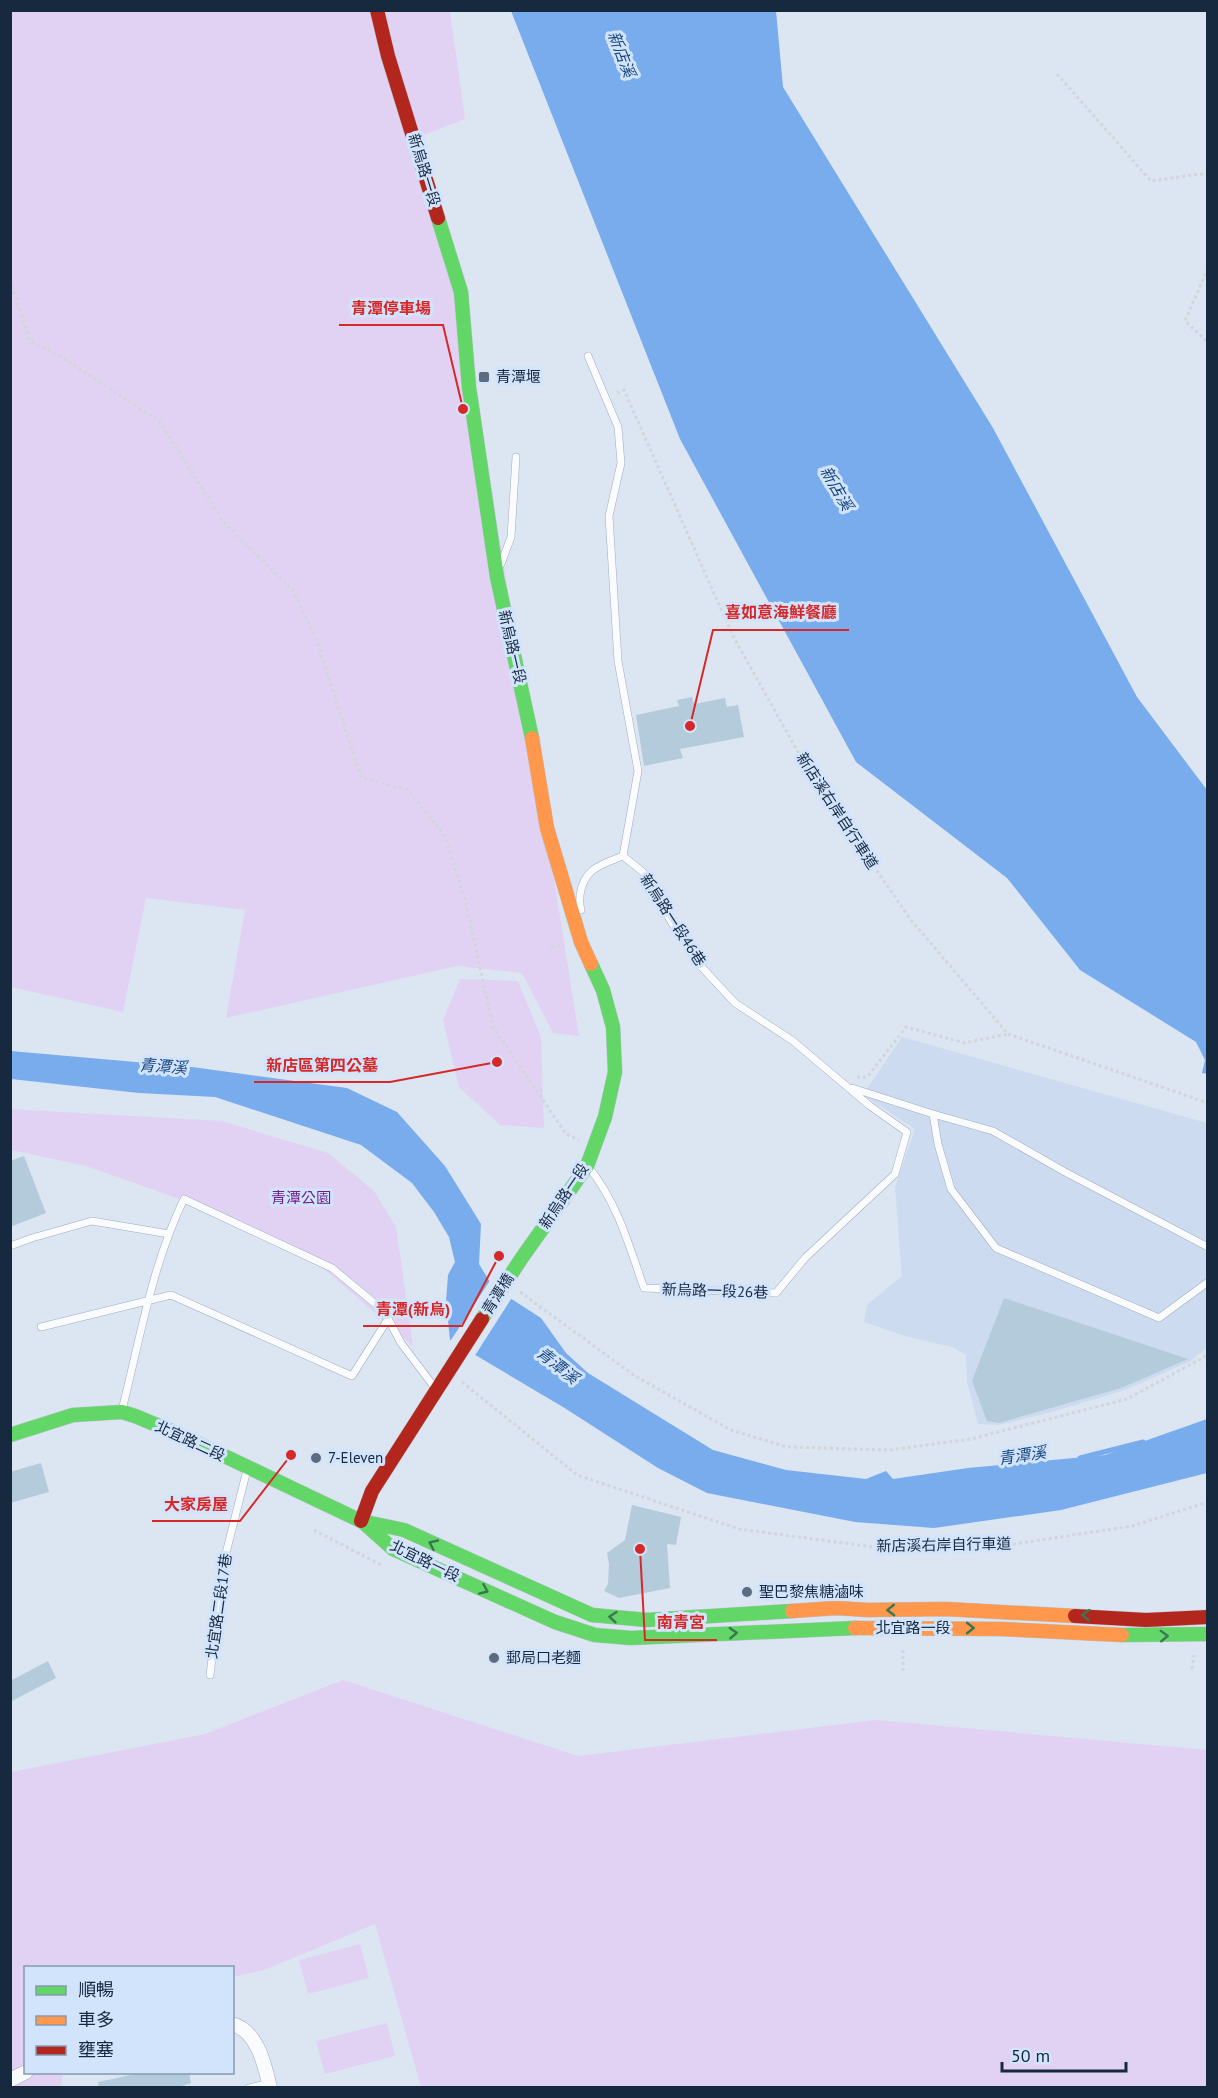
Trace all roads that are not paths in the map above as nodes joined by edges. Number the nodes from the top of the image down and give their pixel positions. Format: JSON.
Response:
{"nodes":[{"id":1,"x":377,"y":10,"type":"edge"},
{"id":2,"x":588,"y":356,"type":"dead end"},
{"id":3,"x":516,"y":457,"type":"dead end"},
{"id":4,"x":496,"y":578,"type":"junction"},
{"id":5,"x":624,"y":856,"type":"junction"},
{"id":6,"x":582,"y":915,"type":"dead end"},
{"id":7,"x":591,"y":946,"type":"dead end"},
{"id":8,"x":603,"y":990,"type":"junction"},
{"id":9,"x":847,"y":1086,"type":"junction"},
{"id":10,"x":933,"y":1114,"type":"junction"},
{"id":11,"x":587,"y":1166,"type":"junction"},
{"id":12,"x":169,"y":1234,"type":"junction"},
{"id":13,"x":10,"y":1246,"type":"edge"},
{"id":14,"x":1208,"y":1247,"type":"edge"},
{"id":15,"x":521,"y":1259,"type":"joint"},
{"id":16,"x":1208,"y":1282,"type":"edge"},
{"id":17,"x":147,"y":1302,"type":"junction"},
{"id":18,"x":388,"y":1319,"type":"junction"},
{"id":19,"x":41,"y":1327,"type":"dead end"},
{"id":20,"x":436,"y":1390,"type":"junction"},
{"id":21,"x":122,"y":1412,"type":"junction"},
{"id":22,"x":10,"y":1435,"type":"edge"},
{"id":23,"x":248,"y":1468,"type":"junction"},
{"id":24,"x":361,"y":1521,"type":"junction"},
{"id":25,"x":1208,"y":1617,"type":"edge"},
{"id":26,"x":1208,"y":1634,"type":"edge"},
{"id":27,"x":210,"y":1675,"type":"dead end"},
{"id":28,"x":234,"y":2024,"type":"edge"},
{"id":29,"x":24,"y":2074,"type":"edge"},
{"id":30,"x":10,"y":2080,"type":"edge"},
{"id":31,"x":269,"y":2085,"type":"edge"},
{"id":32,"x":249,"y":2088,"type":"edge"}],
"edges":[{"from":1,"to":4,"type":"main road","name":"新烏路一段"},
{"from":2,"to":5,"type":"lane"},
{"from":3,"to":4,"type":"lane"},
{"from":4,"to":8,"type":"main road","name":"新烏路一段"},
{"from":5,"to":6,"type":"lane"},
{"from":5,"to":9,"type":"lane","name":"新烏路一段46巷"},
{"from":7,"to":8,"type":"lane"},
{"from":8,"to":11,"type":"main road","name":"新烏路一段"},
{"from":9,"to":10,"type":"lane"},
{"from":9,"to":11,"type":"lane","name":"新烏路一段26巷"},
{"from":10,"to":14,"type":"lane"},
{"from":10,"to":16,"type":"lane"},
{"from":11,"to":15,"type":"main road","name":"新烏路一段"},
{"from":12,"to":13,"type":"lane"},
{"from":12,"to":17,"type":"lane"},
{"from":12,"to":18,"type":"lane"},
{"from":15,"to":20,"type":"main road","name":"青潭橋"},
{"from":17,"to":18,"type":"lane"},
{"from":17,"to":19,"type":"lane"},
{"from":17,"to":21,"type":"lane"},
{"from":18,"to":20,"type":"lane"},
{"from":20,"to":24,"type":"main road"},
{"from":21,"to":22,"type":"main road","name":"北宜路二段"},
{"from":21,"to":23,"type":"main road","name":"北宜路二段"},
{"from":23,"to":24,"type":"main road","name":"北宜路二段"},
{"from":23,"to":27,"type":"lane","name":"北宜路二段17巷"},
{"from":25,"to":24,"type":"main road","name":"北宜路一段","one_way":true},
{"from":24,"to":26,"type":"main road","name":"北宜路一段","one_way":true},
{"from":28,"to":31,"type":"street"},
{"from":29,"to":30,"type":"street"},
{"from":31,"to":32,"type":"lane"}]}
